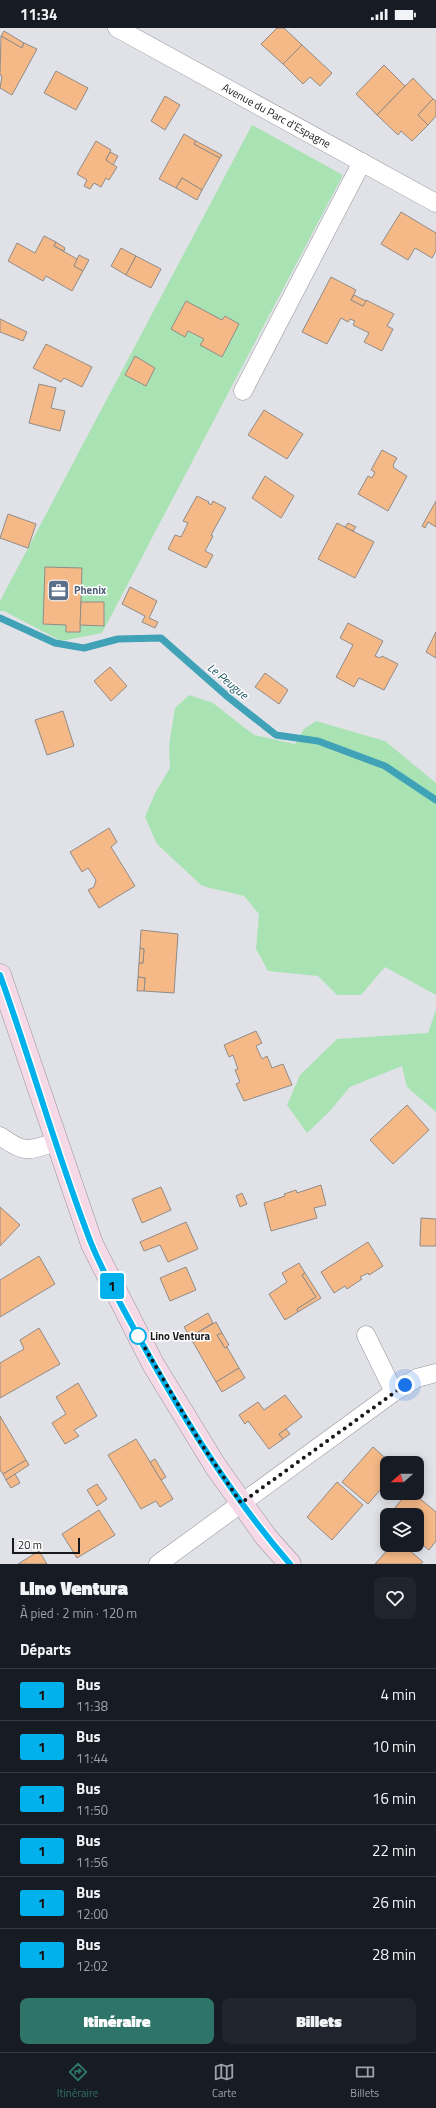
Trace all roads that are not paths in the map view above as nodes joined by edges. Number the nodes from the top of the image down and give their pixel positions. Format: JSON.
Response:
{"nodes":[{"id":1,"x":116,"y":28,"type":"edge"},
{"id":2,"x":362,"y":162,"type":"junction"},
{"id":3,"x":436,"y":203,"type":"edge"},
{"id":4,"x":243,"y":392,"type":"dead end"},
{"id":5,"x":0,"y":975,"type":"edge"},
{"id":6,"x":4,"y":997,"type":"edge"},
{"id":7,"x":0,"y":1136,"type":"edge"},
{"id":8,"x":56,"y":1142,"type":"junction"},
{"id":9,"x":366,"y":1335,"type":"dead end"},
{"id":10,"x":436,"y":1373,"type":"edge"},
{"id":11,"x":394,"y":1392,"type":"junction"},
{"id":12,"x":241,"y":1503,"type":"junction"},
{"id":13,"x":158,"y":1564,"type":"edge"},
{"id":14,"x":290,"y":1564,"type":"edge"}],
"edges":[{"from":1,"to":2,"type":"street","name":"Avenue du Parc d'Espagne"},
{"from":2,"to":3,"type":"street","name":"Avenue du Parc d'Espagne"},
{"from":2,"to":4,"type":"street"},
{"from":5,"to":6,"type":"street"},
{"from":6,"to":8,"type":"street"},
{"from":7,"to":8,"type":"street"},
{"from":8,"to":12,"type":"street"},
{"from":9,"to":11,"type":"street"},
{"from":10,"to":11,"type":"street"},
{"from":11,"to":12,"type":"street"},
{"from":12,"to":13,"type":"street"},
{"from":12,"to":14,"type":"street"}]}
